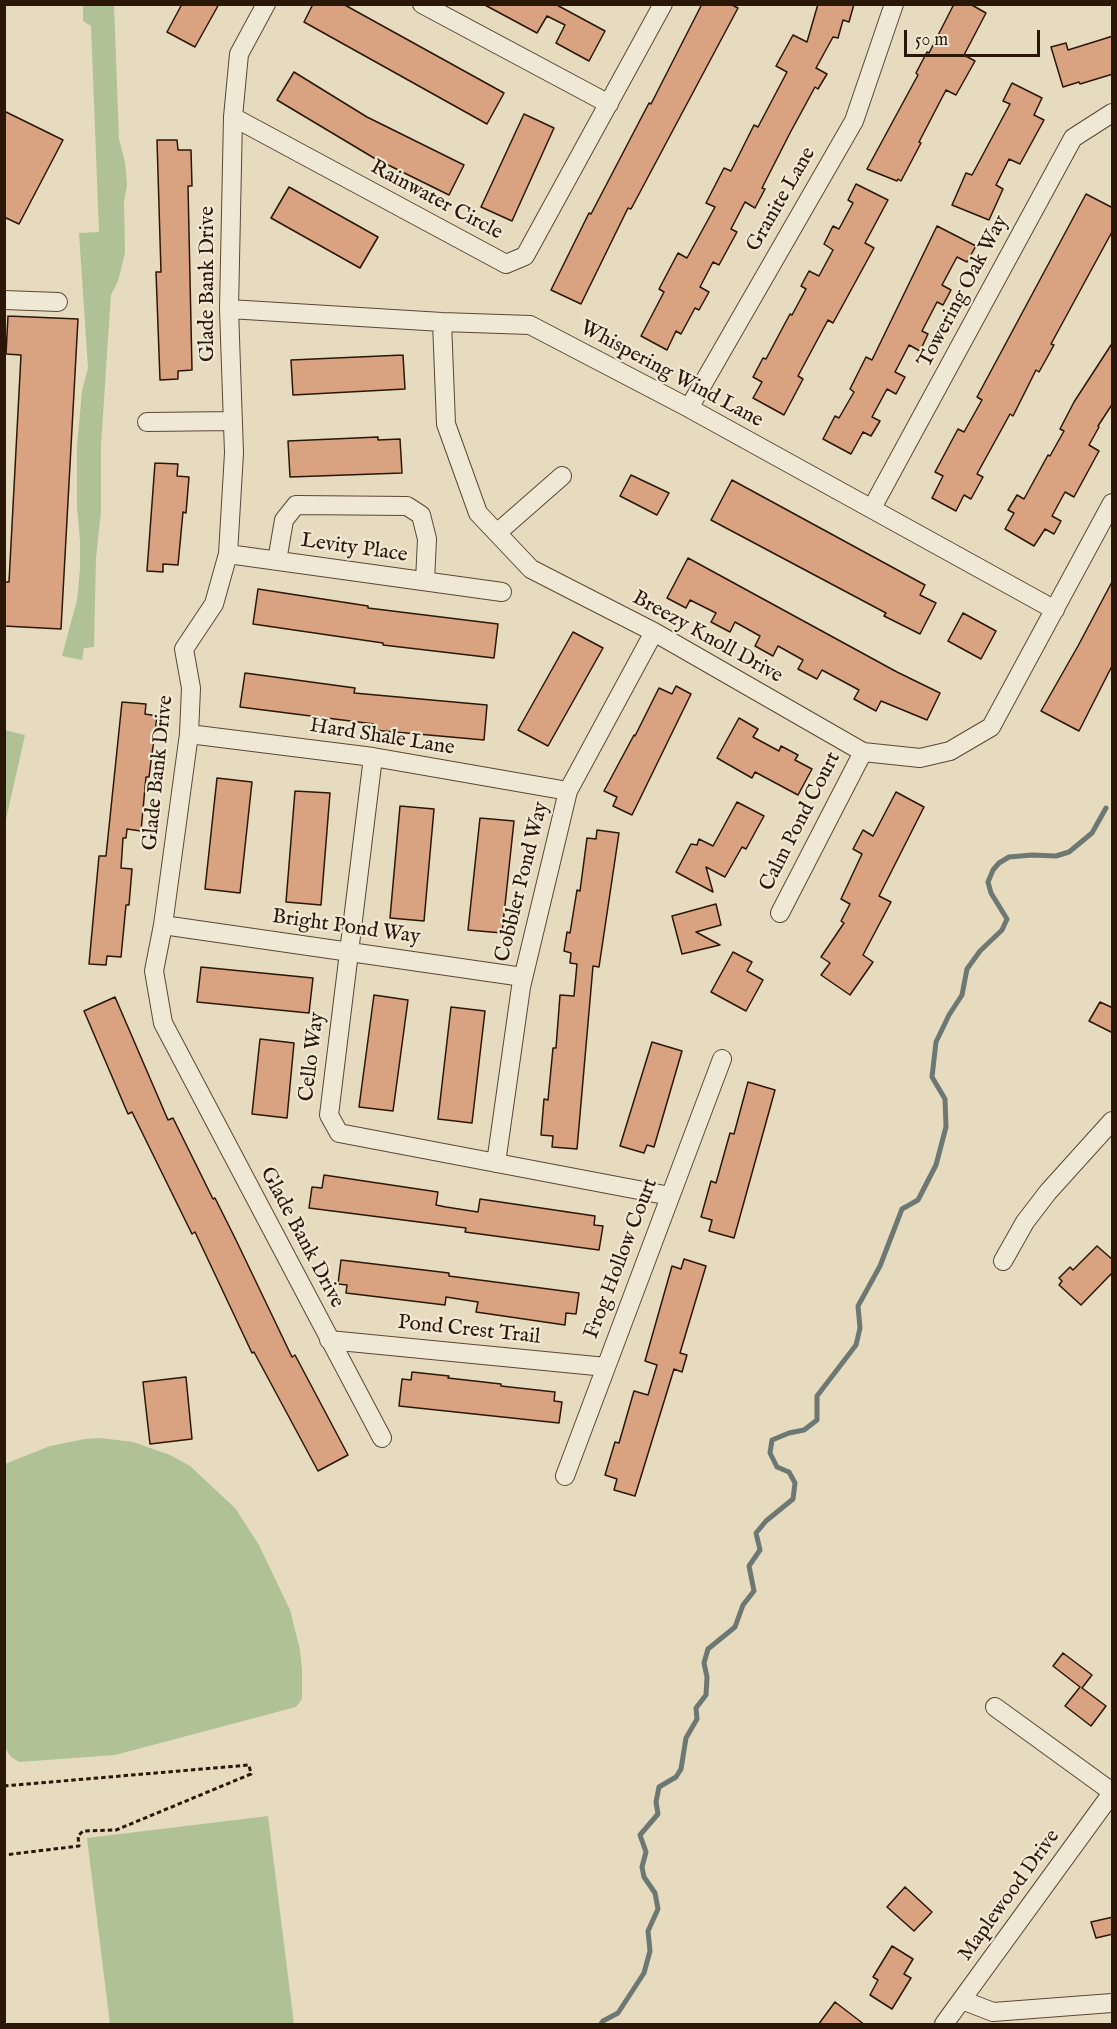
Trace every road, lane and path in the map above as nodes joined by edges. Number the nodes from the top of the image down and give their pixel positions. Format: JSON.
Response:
{"nodes":[{"id":1,"x":266,"y":4,"type":"edge"},
{"id":2,"x":422,"y":4,"type":"edge"},
{"id":3,"x":663,"y":4,"type":"edge"},
{"id":4,"x":894,"y":4,"type":"edge"},
{"id":5,"x":455,"y":12,"type":"edge"},
{"id":6,"x":609,"y":104,"type":"junction"},
{"id":7,"x":1113,"y":113,"type":"edge"},
{"id":8,"x":233,"y":117,"type":"junction"},
{"id":9,"x":4,"y":300,"type":"edge"},
{"id":10,"x":58,"y":302,"type":"dead end"},
{"id":11,"x":229,"y":309,"type":"junction"},
{"id":12,"x":442,"y":322,"type":"junction"},
{"id":13,"x":689,"y":408,"type":"junction"},
{"id":14,"x":233,"y":421,"type":"junction"},
{"id":15,"x":147,"y":422,"type":"dead end"},
{"id":16,"x":562,"y":476,"type":"dead end"},
{"id":17,"x":1113,"y":503,"type":"edge"},
{"id":18,"x":872,"y":508,"type":"junction"},
{"id":19,"x":497,"y":533,"type":"junction"},
{"id":20,"x":228,"y":554,"type":"junction"},
{"id":21,"x":277,"y":561,"type":"junction"},
{"id":22,"x":425,"y":581,"type":"junction"},
{"id":23,"x":502,"y":592,"type":"dead end"},
{"id":24,"x":1055,"y":609,"type":"junction"},
{"id":25,"x":654,"y":632,"type":"junction"},
{"id":26,"x":189,"y":734,"type":"junction"},
{"id":27,"x":863,"y":752,"type":"junction"},
{"id":28,"x":373,"y":757,"type":"junction"},
{"id":29,"x":568,"y":791,"type":"junction"},
{"id":30,"x":780,"y":913,"type":"dead end"},
{"id":31,"x":163,"y":925,"type":"junction"},
{"id":32,"x":349,"y":952,"type":"junction"},
{"id":33,"x":523,"y":977,"type":"junction"},
{"id":34,"x":722,"y":1059,"type":"dead end"},
{"id":35,"x":1113,"y":1121,"type":"edge"},
{"id":36,"x":496,"y":1163,"type":"junction"},
{"id":37,"x":670,"y":1196,"type":"junction"},
{"id":38,"x":1003,"y":1261,"type":"dead end"},
{"id":39,"x":329,"y":1340,"type":"junction"},
{"id":40,"x":606,"y":1367,"type":"junction"},
{"id":41,"x":382,"y":1438,"type":"dead end"},
{"id":42,"x":565,"y":1476,"type":"dead end"},
{"id":43,"x":995,"y":1707,"type":"dead end"},
{"id":44,"x":4,"y":1786,"type":"edge"},
{"id":45,"x":1113,"y":1792,"type":"edge"},
{"id":46,"x":4,"y":1855,"type":"edge"},
{"id":47,"x":962,"y":2001,"type":"junction"},
{"id":48,"x":1113,"y":2003,"type":"edge"},
{"id":49,"x":944,"y":2025,"type":"edge"}],
"edges":[{"from":1,"to":8,"type":"street","name":"Glade Bank Drive"},
{"from":2,"to":5,"type":"street"},
{"from":3,"to":6,"type":"street","name":"Rainwater Circle"},
{"from":4,"to":13,"type":"street","name":"Granite Lane"},
{"from":5,"to":6,"type":"street"},
{"from":6,"to":8,"type":"street","name":"Rainwater Circle"},
{"from":7,"to":18,"type":"street","name":"Towering Oak Way"},
{"from":8,"to":11,"type":"street","name":"Glade Bank Drive"},
{"from":9,"to":10,"type":"street"},
{"from":11,"to":12,"type":"street","name":"Whispering Wind Lane"},
{"from":11,"to":14,"type":"street","name":"Glade Bank Drive"},
{"from":12,"to":13,"type":"street","name":"Whispering Wind Lane"},
{"from":12,"to":19,"type":"street","name":"Breezy Knoll Drive"},
{"from":13,"to":18,"type":"street","name":"Whispering Wind Lane"},
{"from":14,"to":15,"type":"street"},
{"from":14,"to":20,"type":"street","name":"Glade Bank Drive"},
{"from":16,"to":19,"type":"street"},
{"from":17,"to":24,"type":"street"},
{"from":18,"to":24,"type":"street","name":"Whispering Wind Lane"},
{"from":19,"to":25,"type":"street","name":"Breezy Knoll Drive"},
{"from":20,"to":21,"type":"street","name":"Levity Place"},
{"from":20,"to":26,"type":"street","name":"Glade Bank Drive"},
{"from":21,"to":22,"type":"street","name":"Levity Place"},
{"from":21,"to":22,"type":"street","name":"Levity Place"},
{"from":22,"to":23,"type":"street","name":"Levity Place"},
{"from":24,"to":27,"type":"street","name":"Breezy Knoll Drive"},
{"from":25,"to":27,"type":"street","name":"Breezy Knoll Drive"},
{"from":25,"to":29,"type":"street","name":"Cobbler Pond Way"},
{"from":26,"to":28,"type":"street","name":"Hard Shale Lane"},
{"from":26,"to":31,"type":"street","name":"Glade Bank Drive"},
{"from":27,"to":30,"type":"street","name":"Calm Pond Court"},
{"from":28,"to":29,"type":"street","name":"Hard Shale Lane"},
{"from":28,"to":32,"type":"street","name":"Cello Way"},
{"from":29,"to":33,"type":"street","name":"Cobbler Pond Way"},
{"from":31,"to":32,"type":"street","name":"Bright Pond Way"},
{"from":31,"to":39,"type":"street","name":"Glade Bank Drive"},
{"from":32,"to":33,"type":"street","name":"Bright Pond Way"},
{"from":32,"to":36,"type":"street","name":"Cello Way"},
{"from":33,"to":36,"type":"street","name":"Cobbler Pond Way"},
{"from":34,"to":37,"type":"street","name":"Frog Hollow Court"},
{"from":35,"to":38,"type":"street"},
{"from":36,"to":37,"type":"street","name":"Cello Way"},
{"from":37,"to":40,"type":"street","name":"Frog Hollow Court"},
{"from":39,"to":40,"type":"street","name":"Pond Crest Trail"},
{"from":39,"to":41,"type":"street","name":"Glade Bank Drive"},
{"from":40,"to":42,"type":"street","name":"Frog Hollow Court"},
{"from":43,"to":45,"type":"street"},
{"from":44,"to":46,"type":"path"},
{"from":45,"to":47,"type":"street","name":"Maplewood Drive"},
{"from":47,"to":48,"type":"street"},
{"from":47,"to":49,"type":"street","name":"Maplewood Drive"}]}
